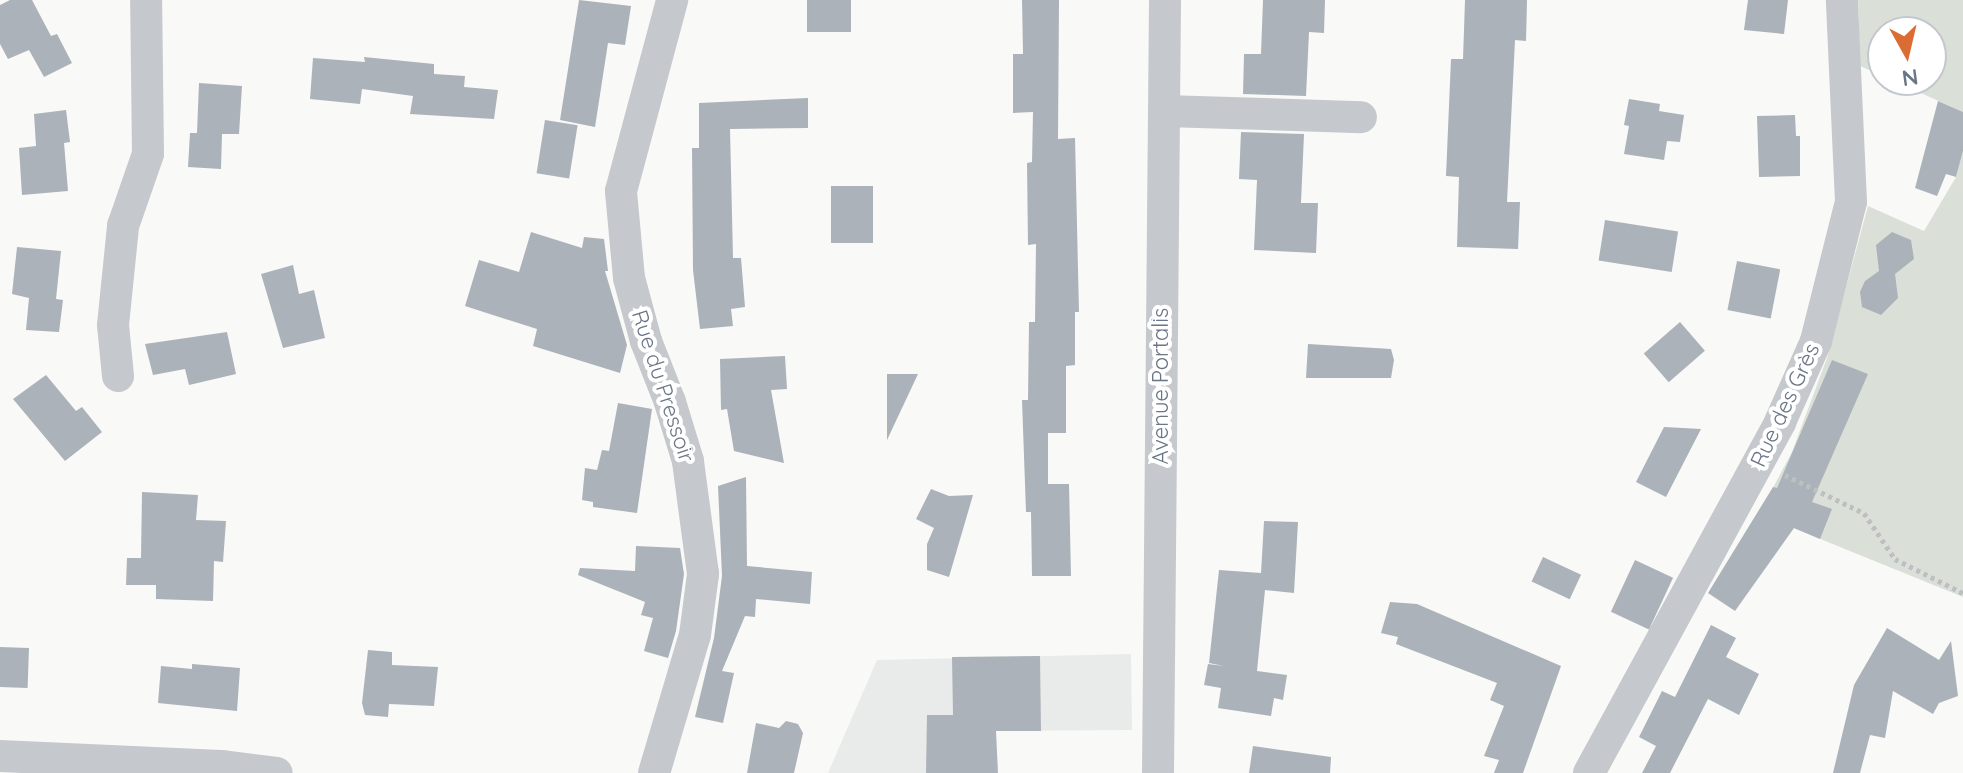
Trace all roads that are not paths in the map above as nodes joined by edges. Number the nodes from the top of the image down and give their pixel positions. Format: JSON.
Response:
{"nodes":[{"id":1,"x":146,"y":0,"type":"edge"},
{"id":2,"x":672,"y":0,"type":"edge"},
{"id":3,"x":1165,"y":0,"type":"edge"},
{"id":4,"x":1842,"y":0,"type":"edge"},
{"id":5,"x":1165,"y":111,"type":"junction"},
{"id":6,"x":1361,"y":117,"type":"dead end"},
{"id":7,"x":118,"y":376,"type":"dead end"},
{"id":8,"x":0,"y":756,"type":"edge"},
{"id":9,"x":277,"y":773,"type":"edge"},
{"id":10,"x":654,"y":773,"type":"edge"},
{"id":11,"x":1158,"y":773,"type":"edge"},
{"id":12,"x":1589,"y":773,"type":"edge"}],
"edges":[{"from":1,"to":7,"type":"street"},
{"from":2,"to":10,"type":"street","name":"Rue du Pressoir"},
{"from":3,"to":5,"type":"street","name":"Avenue Portalis"},
{"from":4,"to":12,"type":"street","name":"Rue des Grès"},
{"from":5,"to":6,"type":"street"},
{"from":5,"to":11,"type":"street","name":"Avenue Portalis"},
{"from":8,"to":9,"type":"street"}]}
